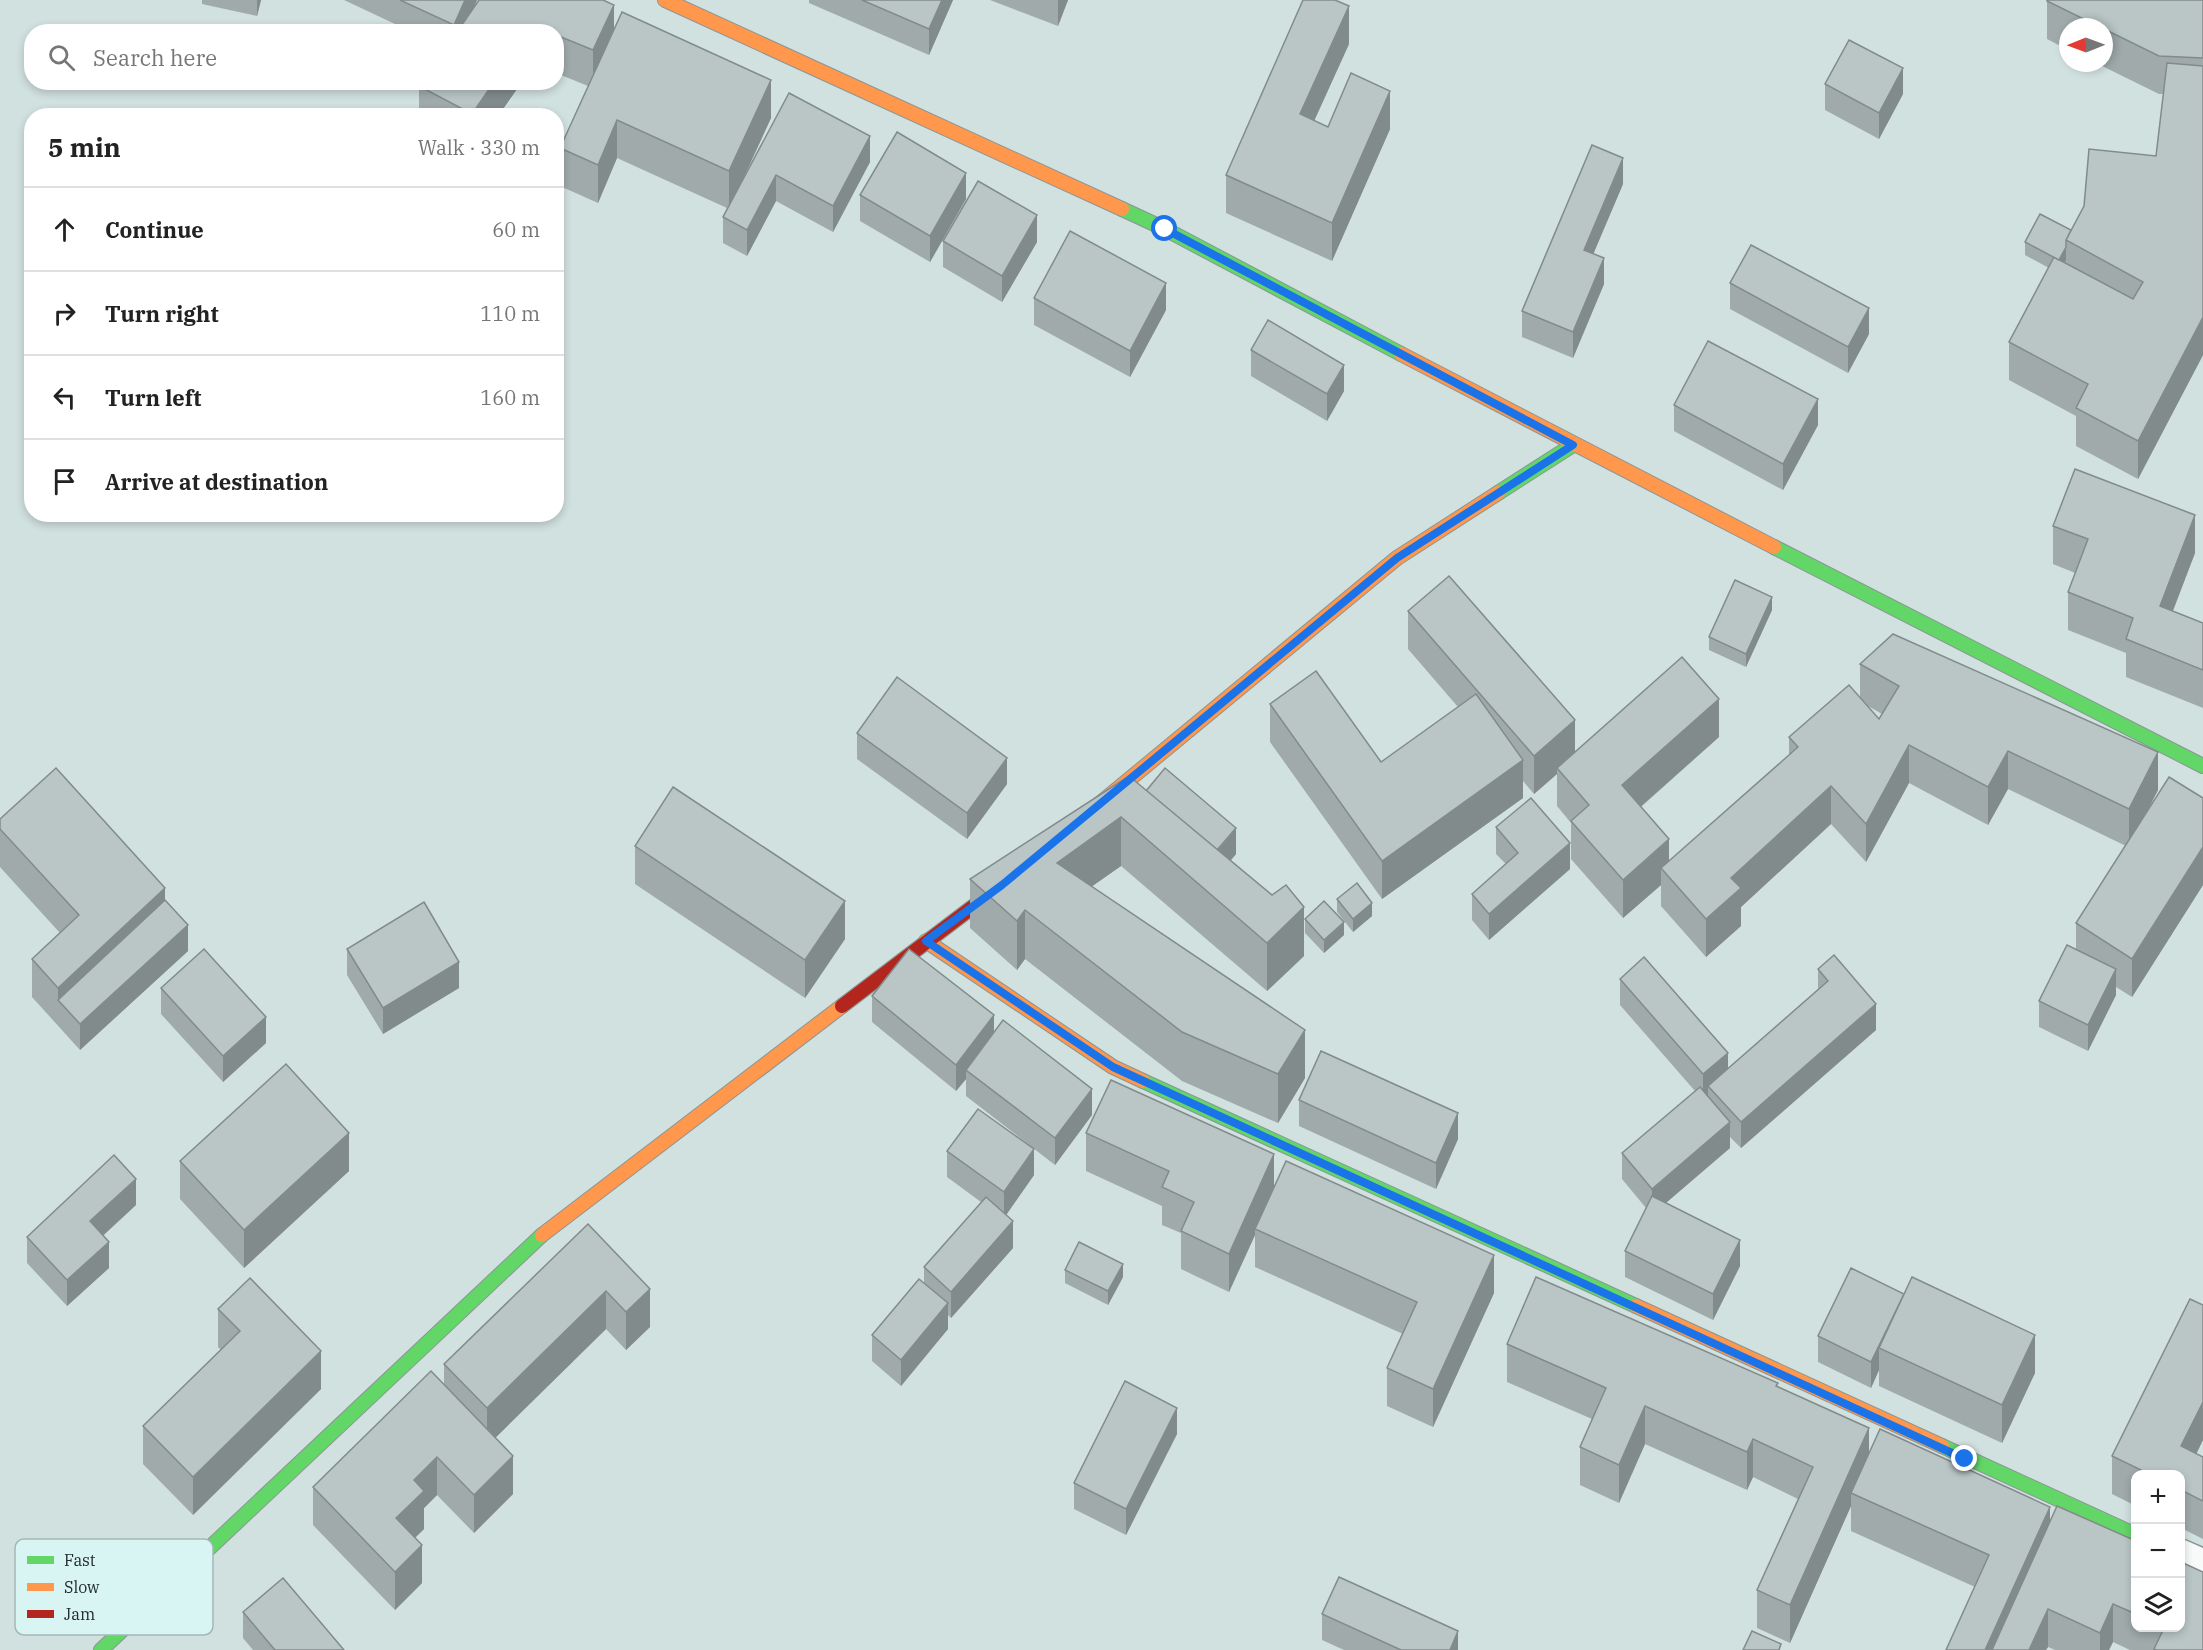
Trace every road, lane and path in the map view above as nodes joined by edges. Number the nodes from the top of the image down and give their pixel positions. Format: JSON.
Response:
{"nodes":[{"id":1,"x":665,"y":0,"type":"edge"},
{"id":2,"x":1573,"y":445,"type":"junction"},
{"id":3,"x":2203,"y":766,"type":"edge"},
{"id":4,"x":1085,"y":816,"type":"edge"},
{"id":5,"x":1021,"y":869,"type":"edge"},
{"id":6,"x":926,"y":941,"type":"junction"},
{"id":7,"x":2131,"y":1533,"type":"edge"},
{"id":8,"x":213,"y":1544,"type":"edge"},
{"id":9,"x":2185,"y":1558,"type":"edge"},
{"id":10,"x":2203,"y":1566,"type":"edge"},
{"id":11,"x":117,"y":1635,"type":"edge"},
{"id":12,"x":101,"y":1650,"type":"edge"}],
"edges":[{"from":1,"to":2,"type":"street"},
{"from":2,"to":3,"type":"street"},
{"from":2,"to":4,"type":"street"},
{"from":5,"to":6,"type":"street"},
{"from":6,"to":7,"type":"street"},
{"from":6,"to":8,"type":"street"},
{"from":9,"to":10,"type":"street"},
{"from":11,"to":12,"type":"street"}]}
